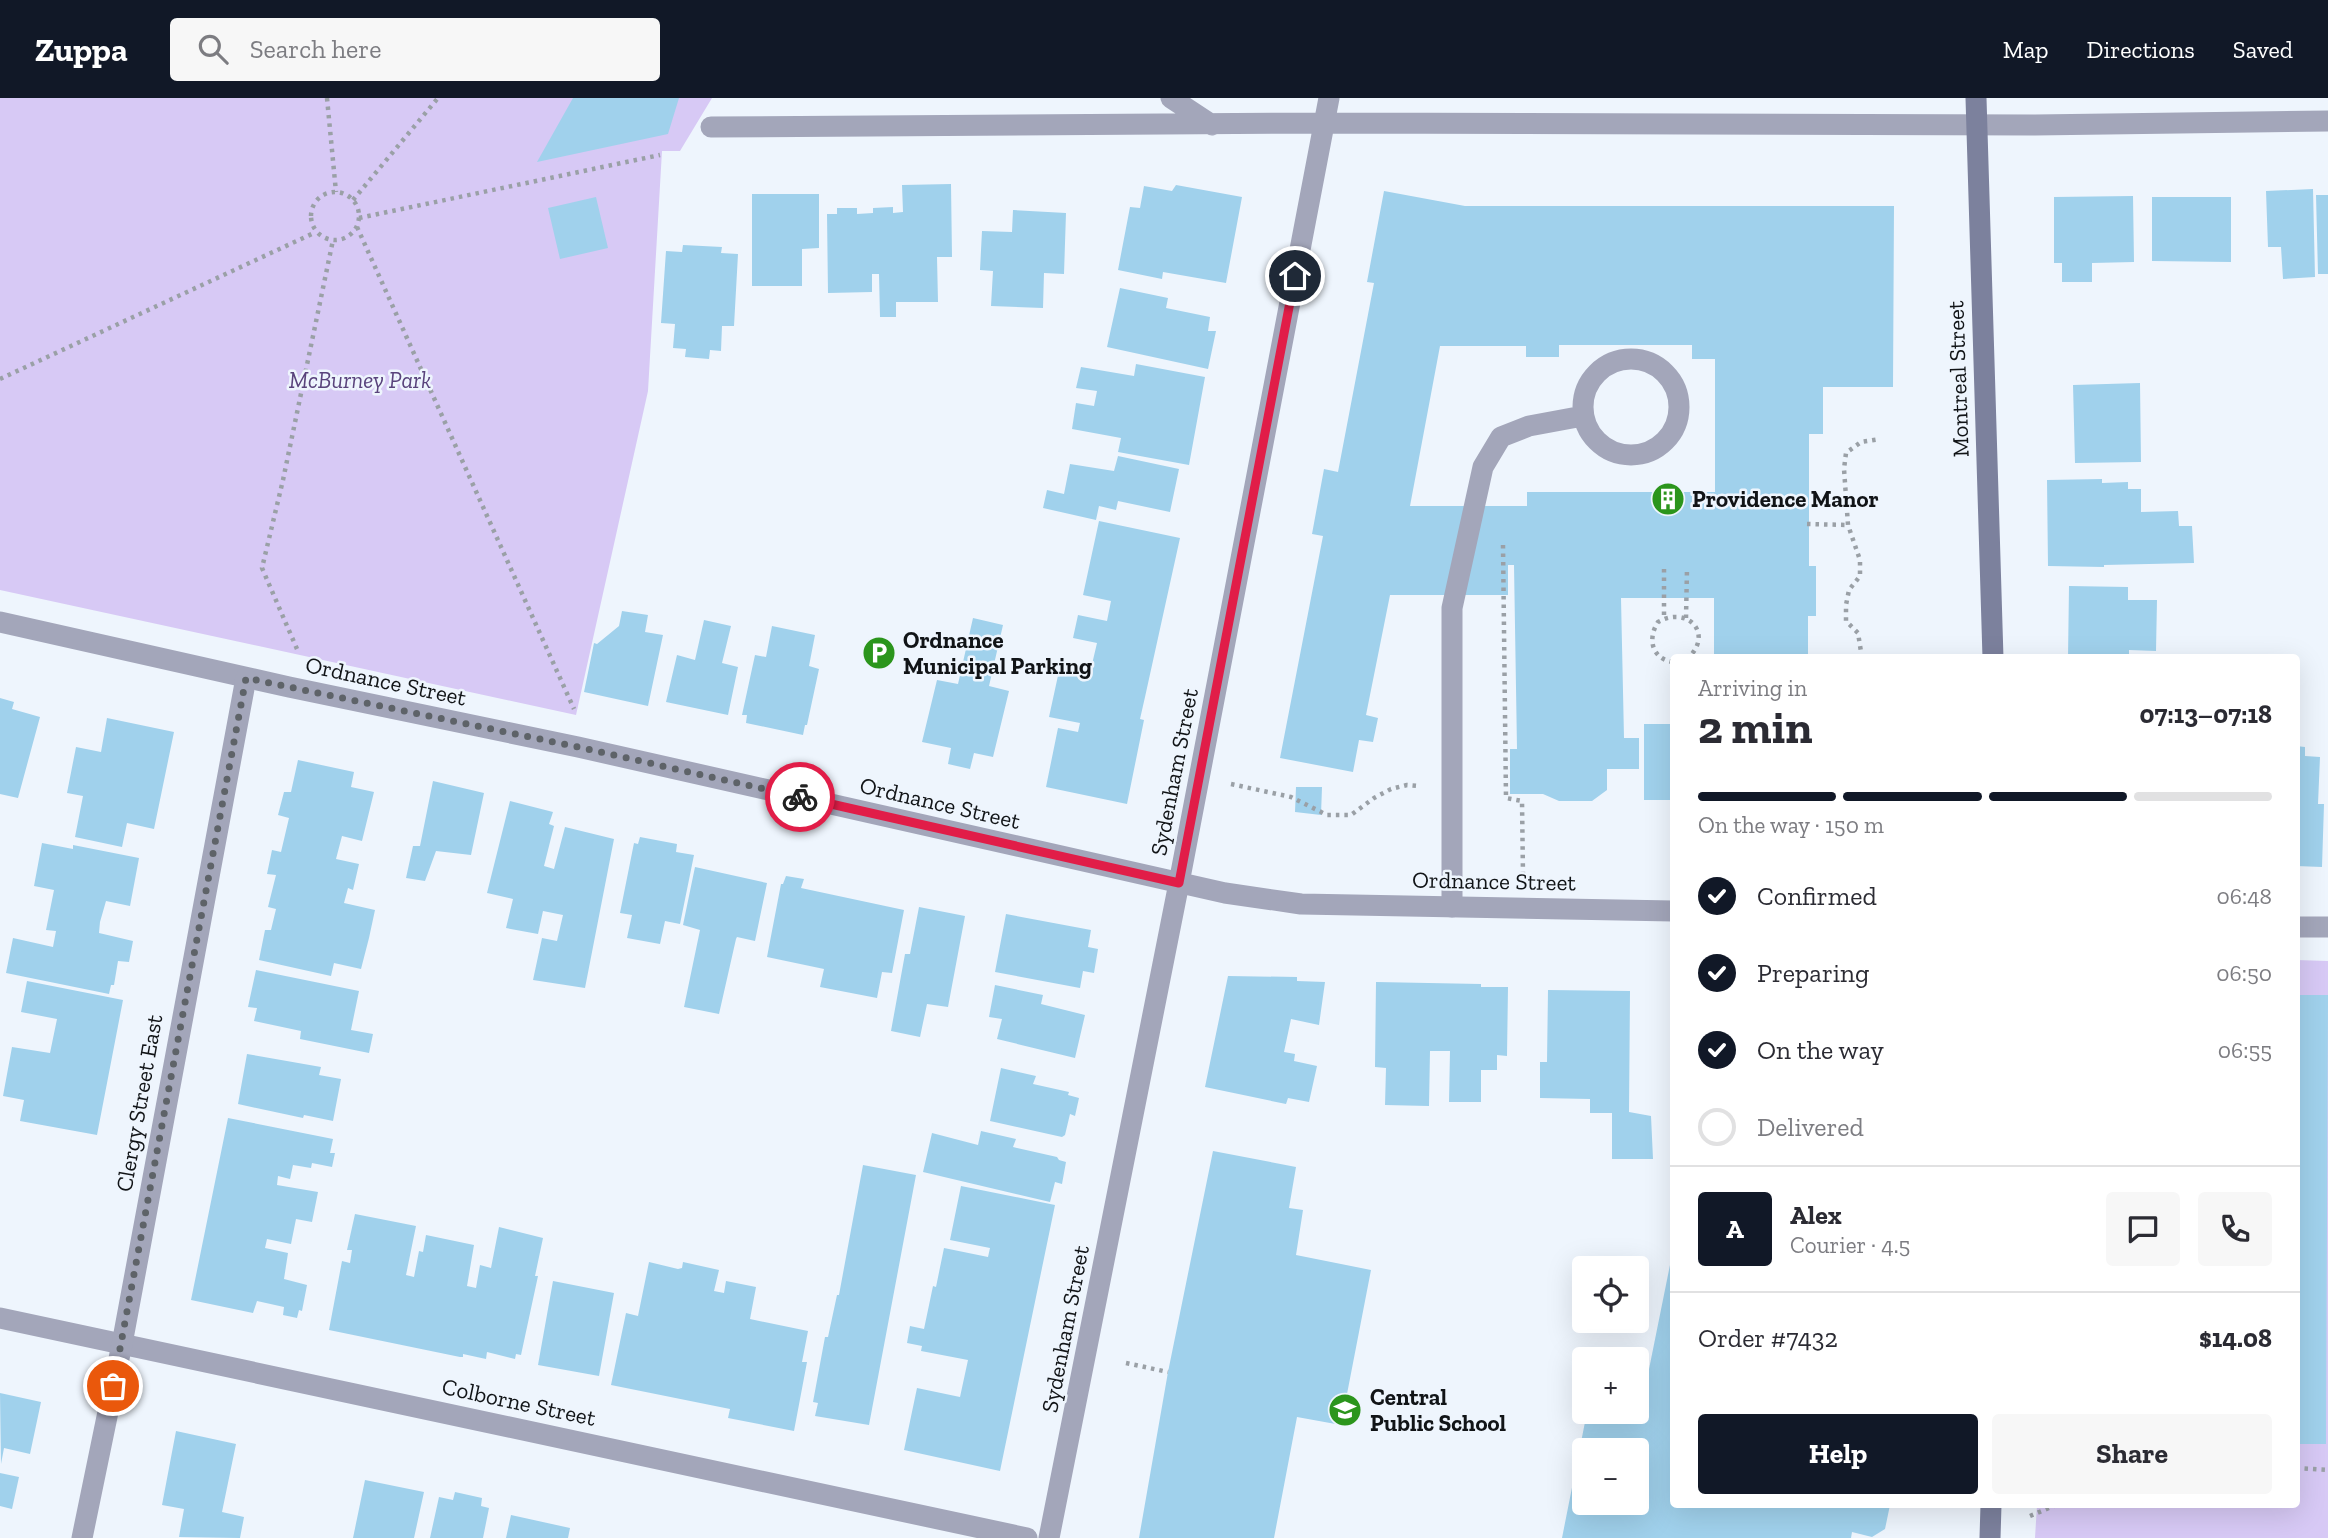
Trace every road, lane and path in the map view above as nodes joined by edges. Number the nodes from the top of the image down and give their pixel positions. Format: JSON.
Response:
{"nodes":[{"id":1,"x":327,"y":98,"type":"edge"},
{"id":2,"x":438,"y":98,"type":"edge"},
{"id":3,"x":1171,"y":98,"type":"edge"},
{"id":4,"x":1329,"y":98,"type":"edge"},
{"id":5,"x":1976,"y":98,"type":"edge"},
{"id":6,"x":2328,"y":121,"type":"edge"},
{"id":7,"x":1324,"y":123,"type":"junction"},
{"id":8,"x":1212,"y":125,"type":"junction"},
{"id":9,"x":1976,"y":125,"type":"junction"},
{"id":10,"x":712,"y":127,"type":"dead end"},
{"id":11,"x":660,"y":155,"type":"dead end"},
{"id":12,"x":336,"y":192,"type":"junction"},
{"id":13,"x":353,"y":200,"type":"junction"},
{"id":14,"x":359,"y":218,"type":"junction"},
{"id":15,"x":357,"y":227,"type":"junction"},
{"id":16,"x":316,"y":232,"type":"junction"},
{"id":17,"x":333,"y":240,"type":"junction"},
{"id":18,"x":0,"y":379,"type":"edge"},
{"id":19,"x":1583,"y":416,"type":"junction"},
{"id":20,"x":1880,"y":439,"type":"dead end"},
{"id":21,"x":1807,"y":524,"type":"dead end"},
{"id":22,"x":1848,"y":525,"type":"junction"},
{"id":23,"x":1502,"y":534,"type":"dead end"},
{"id":24,"x":1664,"y":569,"type":"dead end"},
{"id":25,"x":1687,"y":569,"type":"dead end"},
{"id":26,"x":1664,"y":618,"type":"junction"},
{"id":27,"x":1686,"y":618,"type":"junction"},
{"id":28,"x":0,"y":622,"type":"edge"},
{"id":29,"x":298,"y":649,"type":"dead end"},
{"id":30,"x":1692,"y":654,"type":"edge"},
{"id":31,"x":1861,"y":654,"type":"edge"},
{"id":32,"x":1993,"y":654,"type":"edge"},
{"id":33,"x":1670,"y":661,"type":"edge"},
{"id":34,"x":246,"y":678,"type":"junction"},
{"id":35,"x":574,"y":709,"type":"dead end"},
{"id":36,"x":1199,"y":778,"type":"junction"},
{"id":37,"x":1452,"y":787,"type":"junction"},
{"id":38,"x":1522,"y":877,"type":"dead end"},
{"id":39,"x":1179,"y":883,"type":"junction"},
{"id":40,"x":1452,"y":907,"type":"junction"},
{"id":41,"x":1670,"y":911,"type":"edge"},
{"id":42,"x":2300,"y":927,"type":"edge"},
{"id":43,"x":2328,"y":927,"type":"edge"},
{"id":44,"x":0,"y":1318,"type":"edge"},
{"id":45,"x":122,"y":1344,"type":"junction"},
{"id":46,"x":1126,"y":1363,"type":"dead end"},
{"id":47,"x":1168,"y":1372,"type":"dead end"},
{"id":48,"x":2300,"y":1468,"type":"edge"},
{"id":49,"x":2328,"y":1470,"type":"edge"},
{"id":50,"x":1990,"y":1508,"type":"edge"},
{"id":51,"x":2049,"y":1508,"type":"edge"},
{"id":52,"x":2030,"y":1516,"type":"dead end"},
{"id":53,"x":82,"y":1538,"type":"edge"},
{"id":54,"x":1027,"y":1538,"type":"edge"},
{"id":55,"x":1049,"y":1538,"type":"edge"},
{"id":56,"x":1990,"y":1538,"type":"edge"}],
"edges":[{"from":1,"to":12,"type":"path"},
{"from":2,"to":13,"type":"path"},
{"from":3,"to":8,"type":"street"},
{"from":4,"to":7,"type":"street","name":"Sydenham Street"},
{"from":5,"to":9,"type":"main road","name":"Montreal Street"},
{"from":6,"to":9,"type":"street"},
{"from":7,"to":8,"type":"street"},
{"from":7,"to":9,"type":"street"},
{"from":7,"to":36,"type":"street","name":"Sydenham Street"},
{"from":8,"to":10,"type":"street"},
{"from":9,"to":32,"type":"main road","name":"Montreal Street"},
{"from":11,"to":14,"type":"path"},
{"from":12,"to":13,"type":"path"},
{"from":12,"to":16,"type":"path"},
{"from":13,"to":14,"type":"path"},
{"from":14,"to":15,"type":"path"},
{"from":15,"to":17,"type":"path"},
{"from":15,"to":35,"type":"path"},
{"from":16,"to":17,"type":"path"},
{"from":16,"to":18,"type":"path"},
{"from":17,"to":29,"type":"path"},
{"from":19,"to":19,"type":"street"},
{"from":19,"to":37,"type":"street"},
{"from":20,"to":22,"type":"path"},
{"from":21,"to":22,"type":"path"},
{"from":22,"to":31,"type":"path"},
{"from":23,"to":38,"type":"path"},
{"from":24,"to":26,"type":"path"},
{"from":25,"to":27,"type":"path"},
{"from":26,"to":27,"type":"path"},
{"from":26,"to":33,"type":"path"},
{"from":27,"to":30,"type":"path"},
{"from":28,"to":34,"type":"street","name":"Ordnance Street"},
{"from":34,"to":39,"type":"street","name":"Ordnance Street"},
{"from":34,"to":45,"type":"street","name":"Clergy Street East"},
{"from":36,"to":37,"type":"path"},
{"from":36,"to":39,"type":"street","name":"Sydenham Street"},
{"from":37,"to":40,"type":"street"},
{"from":39,"to":40,"type":"street","name":"Ordnance Street"},
{"from":39,"to":55,"type":"street","name":"Sydenham Street"},
{"from":40,"to":41,"type":"street","name":"Ordnance Street"},
{"from":42,"to":43,"type":"street"},
{"from":44,"to":45,"type":"street","name":"Colborne Street"},
{"from":45,"to":53,"type":"street","name":"Clergy Street East"},
{"from":45,"to":54,"type":"street","name":"Colborne Street"},
{"from":46,"to":47,"type":"path"},
{"from":48,"to":49,"type":"path"},
{"from":50,"to":56,"type":"main road"},
{"from":51,"to":52,"type":"path"}]}
